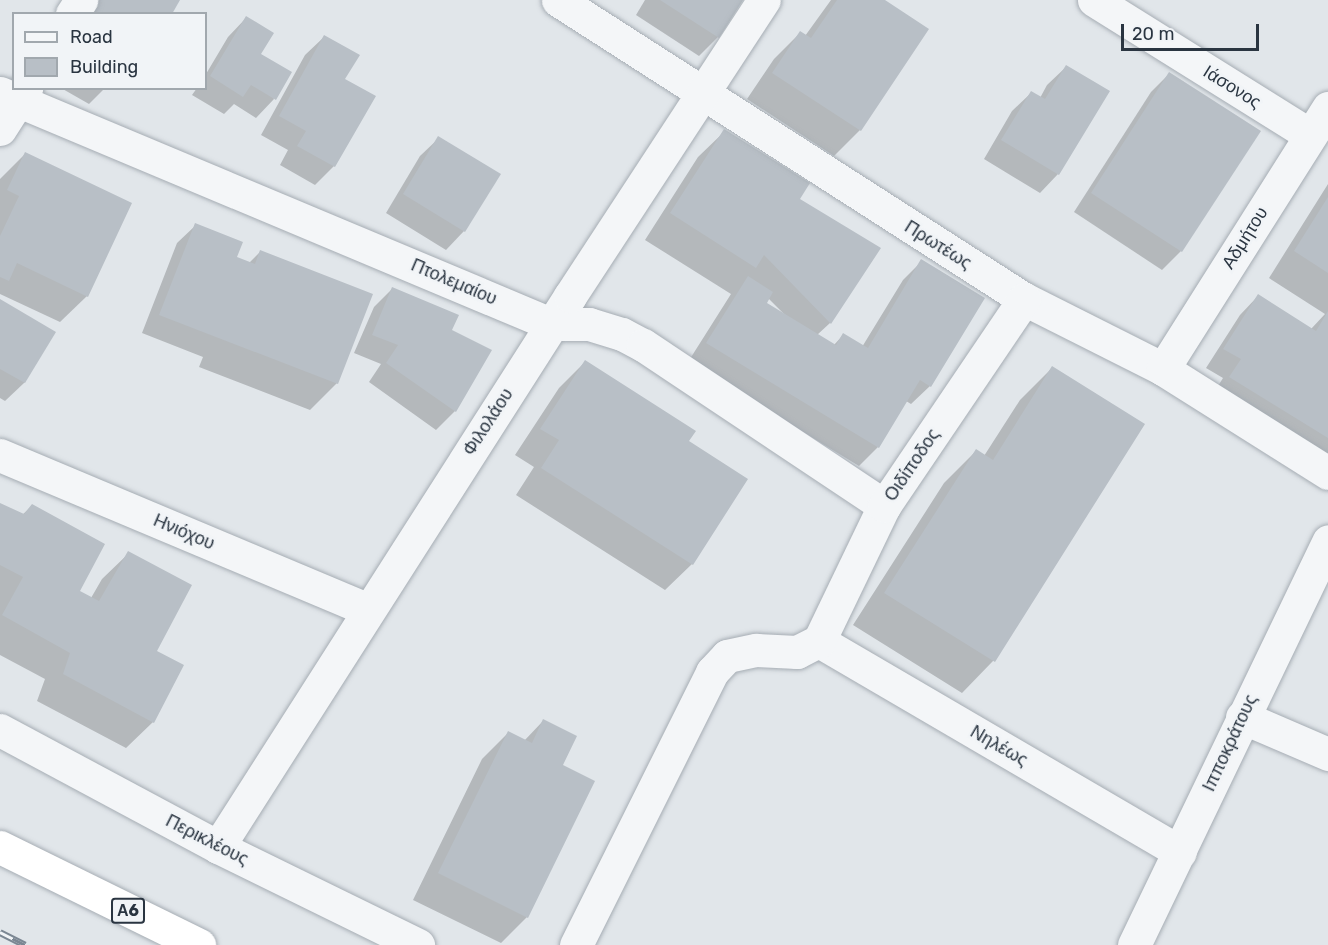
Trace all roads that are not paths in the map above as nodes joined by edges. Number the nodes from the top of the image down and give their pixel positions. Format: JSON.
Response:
{"nodes":[{"id":1,"x":558,"y":0,"type":"edge"},
{"id":2,"x":764,"y":0,"type":"edge"},
{"id":3,"x":1094,"y":0,"type":"edge"},
{"id":4,"x":14,"y":94,"type":"edge"},
{"id":5,"x":704,"y":96,"type":"junction"},
{"id":6,"x":1328,"y":108,"type":"edge"},
{"id":7,"x":0,"y":129,"type":"edge"},
{"id":8,"x":1310,"y":135,"type":"junction"},
{"id":9,"x":1024,"y":299,"type":"junction"},
{"id":10,"x":551,"y":324,"type":"junction"},
{"id":11,"x":1163,"y":369,"type":"junction"},
{"id":12,"x":0,"y":455,"type":"edge"},
{"id":13,"x":1328,"y":473,"type":"edge"},
{"id":14,"x":884,"y":506,"type":"junction"},
{"id":15,"x":1328,"y":542,"type":"edge"},
{"id":16,"x":368,"y":610,"type":"junction"},
{"id":17,"x":819,"y":641,"type":"junction"},
{"id":18,"x":1242,"y":717,"type":"junction"},
{"id":19,"x":0,"y":730,"type":"edge"},
{"id":20,"x":1328,"y":754,"type":"edge"},
{"id":21,"x":0,"y":847,"type":"edge"},
{"id":22,"x":218,"y":847,"type":"junction"},
{"id":23,"x":1180,"y":852,"type":"junction"},
{"id":24,"x":199,"y":945,"type":"edge"},
{"id":25,"x":417,"y":945,"type":"edge"},
{"id":26,"x":576,"y":945,"type":"edge"},
{"id":27,"x":1134,"y":945,"type":"edge"}],
"edges":[{"from":1,"to":5,"type":"street","name":"Πρωτέως"},
{"from":2,"to":5,"type":"street","name":"Φιλολάου"},
{"from":3,"to":8,"type":"street","name":"Ιάσονος"},
{"from":4,"to":7,"type":"street"},
{"from":4,"to":10,"type":"street","name":"Πτολεμαίου"},
{"from":5,"to":9,"type":"street","name":"Πρωτέως"},
{"from":5,"to":10,"type":"street","name":"Φιλολάου"},
{"from":6,"to":8,"type":"street","name":"Αδμήτου"},
{"from":8,"to":11,"type":"street","name":"Αδμήτου"},
{"from":9,"to":11,"type":"street","name":"Πρωτέως"},
{"from":9,"to":14,"type":"street","name":"Οιδίποδος"},
{"from":10,"to":14,"type":"street","name":"Πτολεμαίου"},
{"from":10,"to":16,"type":"street","name":"Φιλολάου"},
{"from":11,"to":13,"type":"street","name":"Πρωτέως"},
{"from":12,"to":16,"type":"street","name":"Ηνιόχου"},
{"from":14,"to":17,"type":"street","name":"Οιδίποδος"},
{"from":15,"to":18,"type":"street","name":"Ιπποκράτους"},
{"from":16,"to":22,"type":"street","name":"Φιλολάου"},
{"from":17,"to":23,"type":"street","name":"Νηλέως"},
{"from":17,"to":26,"type":"street"},
{"from":18,"to":20,"type":"street"},
{"from":18,"to":23,"type":"street","name":"Ιπποκράτους"},
{"from":19,"to":22,"type":"street","name":"Περικλέους"},
{"from":21,"to":24,"type":"highway","number":"Α6"},
{"from":22,"to":25,"type":"street","name":"Περικλέους"},
{"from":23,"to":27,"type":"street","name":"Ιπποκράτους"}]}
